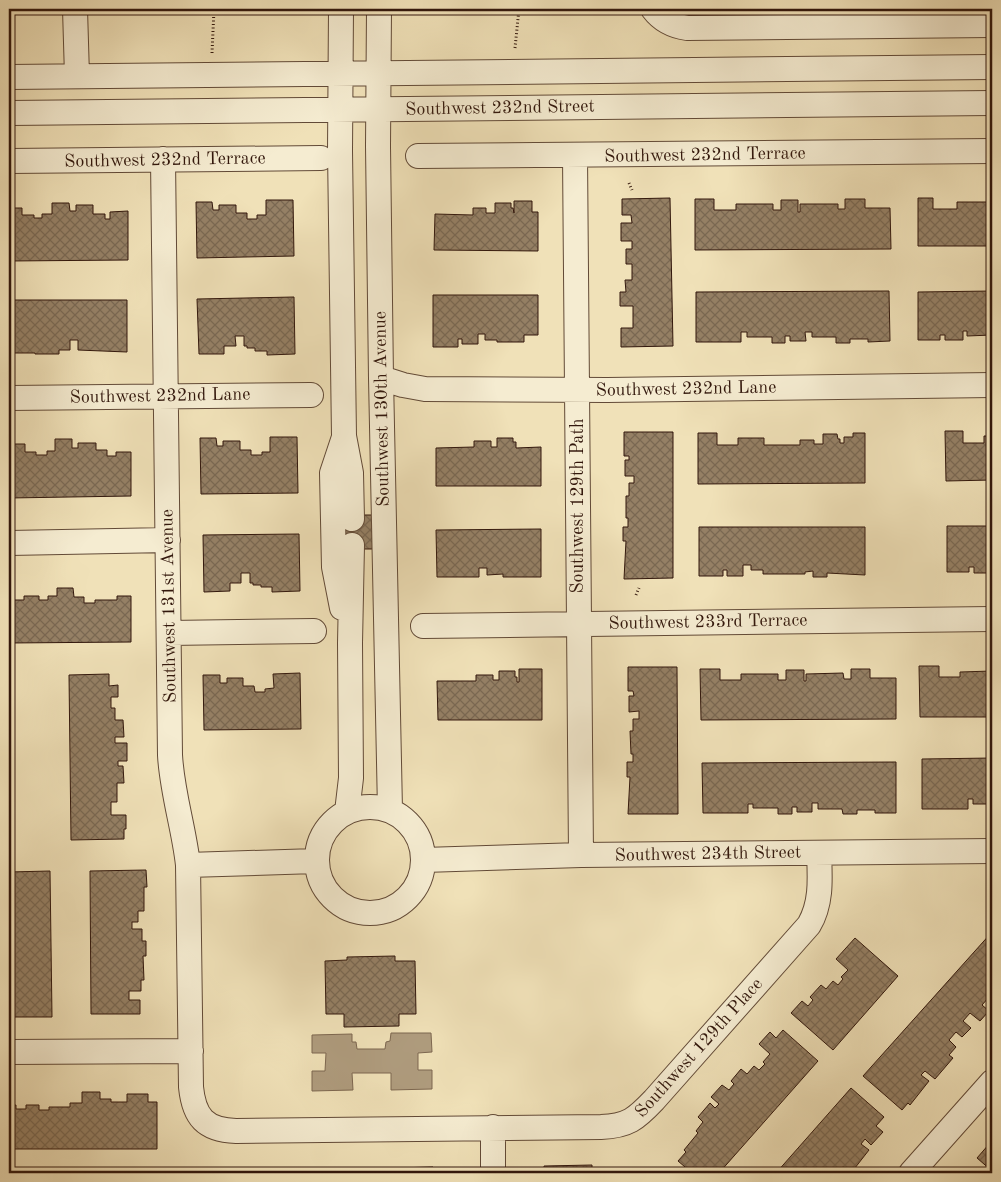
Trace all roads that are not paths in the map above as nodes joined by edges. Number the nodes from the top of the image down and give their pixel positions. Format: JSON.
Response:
{"nodes":[{"id":1,"x":75,"y":9,"type":"edge"},
{"id":2,"x":341,"y":9,"type":"edge"},
{"id":3,"x":379,"y":9,"type":"edge"},
{"id":4,"x":657,"y":13,"type":"edge"},
{"id":5,"x":992,"y":24,"type":"edge"},
{"id":6,"x":992,"y":66,"type":"edge"},
{"id":7,"x":379,"y":73,"type":"junction"},
{"id":8,"x":342,"y":74,"type":"junction"},
{"id":9,"x":77,"y":76,"type":"junction"},
{"id":10,"x":9,"y":77,"type":"edge"},
{"id":11,"x":992,"y":103,"type":"edge"},
{"id":12,"x":342,"y":109,"type":"junction"},
{"id":13,"x":378,"y":109,"type":"junction"},
{"id":14,"x":9,"y":113,"type":"edge"},
{"id":15,"x":992,"y":151,"type":"edge"},
{"id":16,"x":418,"y":156,"type":"dead end"},
{"id":17,"x":576,"y":156,"type":"junction"},
{"id":18,"x":321,"y":158,"type":"dead end"},
{"id":19,"x":163,"y":159,"type":"junction"},
{"id":20,"x":9,"y":161,"type":"edge"},
{"id":21,"x":381,"y":378,"type":"junction"},
{"id":22,"x":992,"y":385,"type":"edge"},
{"id":23,"x":577,"y":390,"type":"junction"},
{"id":24,"x":311,"y":395,"type":"dead end"},
{"id":25,"x":167,"y":396,"type":"junction"},
{"id":26,"x":9,"y":398,"type":"edge"},
{"id":27,"x":344,"y":436,"type":"junction"},
{"id":28,"x":352,"y":519,"type":"dead end"},
{"id":29,"x":168,"y":540,"type":"junction"},
{"id":30,"x":9,"y":543,"type":"edge"},
{"id":31,"x":385,"y":565,"type":"junction"},
{"id":32,"x":992,"y":619,"type":"edge"},
{"id":33,"x":579,"y":623,"type":"junction"},
{"id":34,"x":423,"y":626,"type":"dead end"},
{"id":35,"x":314,"y":631,"type":"dead end"},
{"id":36,"x":169,"y":633,"type":"junction"},
{"id":37,"x":350,"y":643,"type":"junction"},
{"id":38,"x":390,"y":810,"type":"junction"},
{"id":39,"x":347,"y":812,"type":"junction"},
{"id":40,"x":992,"y":851,"type":"edge"},
{"id":41,"x":819,"y":853,"type":"junction"},
{"id":42,"x":582,"y":856,"type":"junction"},
{"id":43,"x":424,"y":860,"type":"junction"},
{"id":44,"x":316,"y":861,"type":"junction"},
{"id":45,"x":188,"y":865,"type":"junction"},
{"id":46,"x":191,"y":1051,"type":"junction"},
{"id":47,"x":9,"y":1052,"type":"edge"},
{"id":48,"x":992,"y":1082,"type":"edge"},
{"id":49,"x":493,"y":1128,"type":"junction"},
{"id":50,"x":493,"y":1173,"type":"edge"},
{"id":51,"x":911,"y":1173,"type":"edge"}],
"edges":[{"from":1,"to":9,"type":"street"},
{"from":2,"to":8,"type":"street","name":"Southwest 130th Avenue"},
{"from":3,"to":7,"type":"street","name":"Southwest 130th Avenue"},
{"from":4,"to":5,"type":"street"},
{"from":6,"to":7,"type":"street","name":"Southwest 232nd Street"},
{"from":7,"to":8,"type":"street","name":"Southwest 232nd Street"},
{"from":7,"to":13,"type":"street","name":"Southwest 130th Avenue"},
{"from":8,"to":9,"type":"street","name":"Southwest 232nd Street"},
{"from":8,"to":12,"type":"street","name":"Southwest 130th Avenue"},
{"from":9,"to":10,"type":"street","name":"Southwest 232nd Street"},
{"from":11,"to":13,"type":"street","name":"Southwest 232nd Street"},
{"from":12,"to":13,"type":"street","name":"Southwest 232nd Street"},
{"from":12,"to":14,"type":"street","name":"Southwest 232nd Street"},
{"from":12,"to":27,"type":"street","name":"Southwest 130th Avenue"},
{"from":13,"to":21,"type":"street","name":"Southwest 130th Avenue"},
{"from":15,"to":17,"type":"street","name":"Southwest 232nd Terrace"},
{"from":16,"to":17,"type":"street","name":"Southwest 232nd Terrace"},
{"from":17,"to":23,"type":"street","name":"Southwest 129th Path"},
{"from":18,"to":19,"type":"street","name":"Southwest 232nd Terrace"},
{"from":19,"to":20,"type":"street","name":"Southwest 232nd Terrace"},
{"from":19,"to":25,"type":"street","name":"Southwest 131st Avenue"},
{"from":21,"to":23,"type":"street","name":"Southwest 232nd Lane"},
{"from":21,"to":31,"type":"street","name":"Southwest 130th Avenue"},
{"from":22,"to":23,"type":"street","name":"Southwest 232nd Lane"},
{"from":23,"to":33,"type":"street","name":"Southwest 129th Path"},
{"from":24,"to":25,"type":"street","name":"Southwest 232nd Lane"},
{"from":25,"to":26,"type":"street","name":"Southwest 232nd Lane"},
{"from":25,"to":29,"type":"street","name":"Southwest 131st Avenue"},
{"from":27,"to":28,"type":"street","name":"Southwest 130th Avenue"},
{"from":27,"to":37,"type":"street","name":"Southwest 130th Avenue"},
{"from":29,"to":30,"type":"street"},
{"from":29,"to":36,"type":"street","name":"Southwest 131st Avenue"},
{"from":31,"to":37,"type":"street","name":"Southwest 130th Avenue"},
{"from":31,"to":38,"type":"street","name":"Southwest 130th Avenue"},
{"from":32,"to":33,"type":"street","name":"Southwest 233rd Terrace"},
{"from":33,"to":34,"type":"street","name":"Southwest 233rd Terrace"},
{"from":33,"to":42,"type":"street","name":"Southwest 129th Path"},
{"from":35,"to":36,"type":"street"},
{"from":36,"to":45,"type":"street","name":"Southwest 131st Avenue"},
{"from":37,"to":39,"type":"street","name":"Southwest 130th Avenue"},
{"from":38,"to":39,"type":"street"},
{"from":38,"to":43,"type":"street"},
{"from":39,"to":44,"type":"street"},
{"from":40,"to":41,"type":"street","name":"Southwest 234th Street"},
{"from":41,"to":42,"type":"street","name":"Southwest 234th Street"},
{"from":41,"to":49,"type":"street","name":"Southwest 129th Place"},
{"from":42,"to":43,"type":"street","name":"Southwest 234th Street"},
{"from":43,"to":44,"type":"street"},
{"from":44,"to":45,"type":"street"},
{"from":45,"to":46,"type":"street","name":"Southwest 131st Avenue"},
{"from":46,"to":47,"type":"street"},
{"from":46,"to":49,"type":"street","name":"Southwest 129th Place"},
{"from":48,"to":51,"type":"street"},
{"from":49,"to":50,"type":"street"}]}
